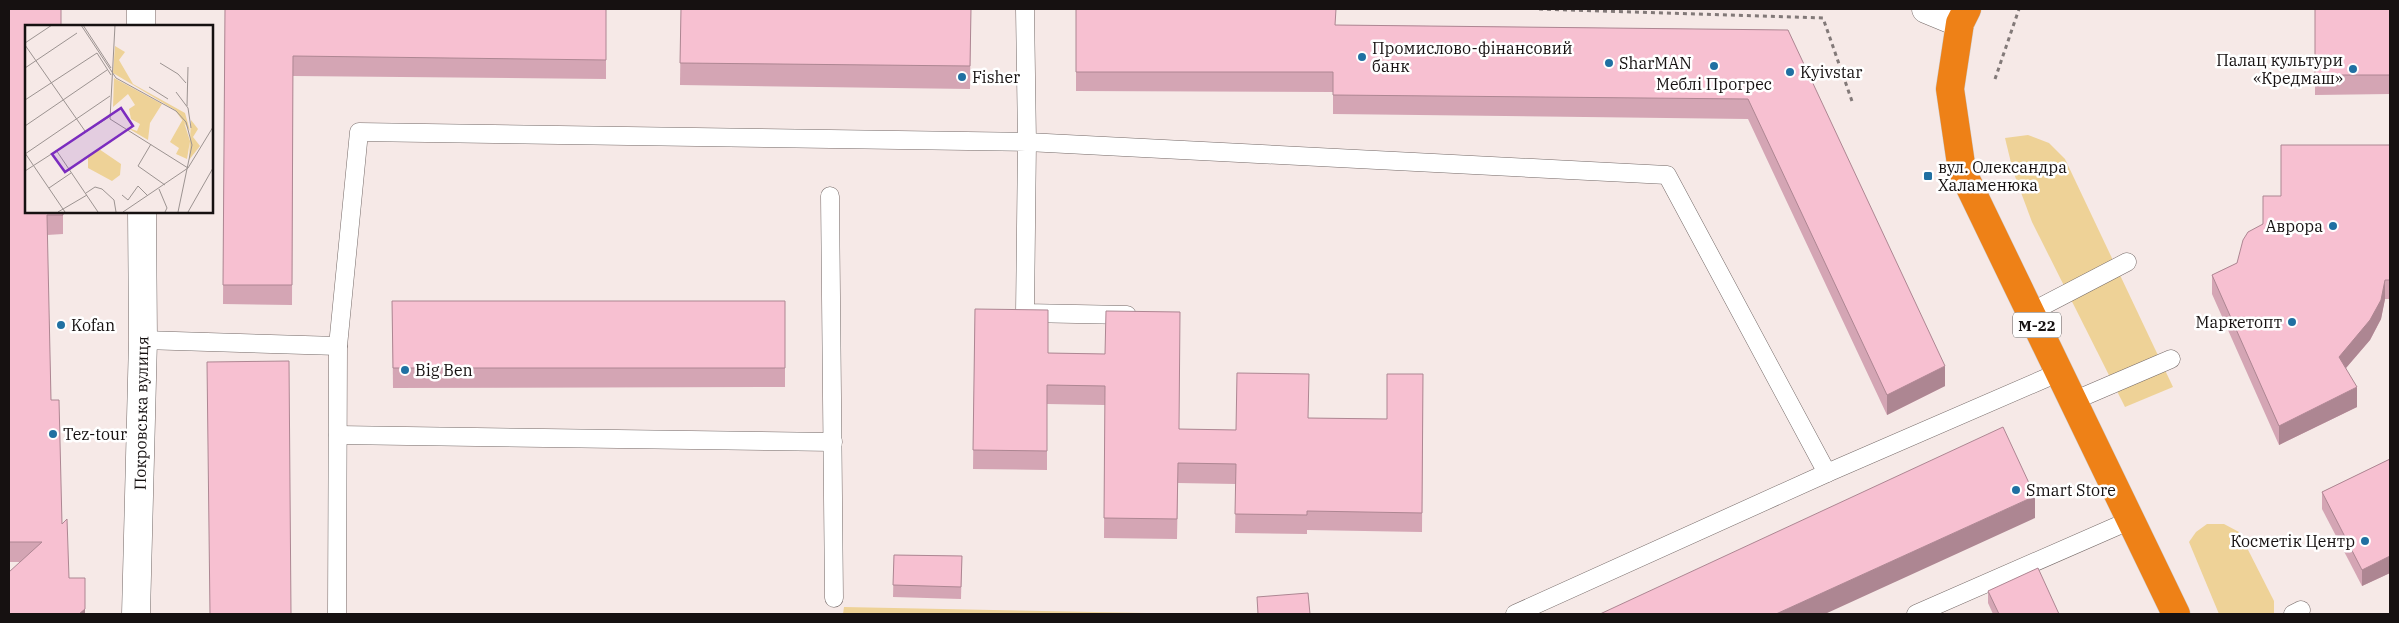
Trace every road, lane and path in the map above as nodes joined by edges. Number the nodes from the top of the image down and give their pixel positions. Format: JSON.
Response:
{"nodes":[{"id":1,"x":141,"y":9,"type":"edge"},
{"id":2,"x":1026,"y":9,"type":"edge"},
{"id":3,"x":1539,"y":9,"type":"edge"},
{"id":4,"x":1926,"y":9,"type":"edge"},
{"id":5,"x":2019,"y":9,"type":"edge"},
{"id":6,"x":1964,"y":16,"type":"edge"},
{"id":7,"x":141,"y":25,"type":"edge"},
{"id":8,"x":1995,"y":79,"type":"dead end"},
{"id":9,"x":1853,"y":104,"type":"dead end"},
{"id":10,"x":1027,"y":142,"type":"junction"},
{"id":11,"x":830,"y":196,"type":"dead end"},
{"id":12,"x":142,"y":212,"type":"edge"},
{"id":13,"x":2127,"y":262,"type":"dead end"},
{"id":14,"x":2031,"y":312,"type":"junction"},
{"id":15,"x":1127,"y":315,"type":"edge"},
{"id":16,"x":143,"y":340,"type":"junction"},
{"id":17,"x":338,"y":346,"type":"junction"},
{"id":18,"x":2172,"y":359,"type":"dead end"},
{"id":19,"x":2060,"y":372,"type":"junction"},
{"id":20,"x":2073,"y":401,"type":"junction"},
{"id":21,"x":338,"y":434,"type":"junction"},
{"id":22,"x":833,"y":442,"type":"junction"},
{"id":23,"x":1827,"y":473,"type":"junction"},
{"id":24,"x":2130,"y":520,"type":"junction"},
{"id":25,"x":834,"y":598,"type":"dead end"},
{"id":26,"x":136,"y":614,"type":"edge"},
{"id":27,"x":337,"y":614,"type":"edge"},
{"id":28,"x":1515,"y":614,"type":"edge"},
{"id":29,"x":1916,"y":614,"type":"edge"},
{"id":30,"x":2176,"y":614,"type":"edge"}],
"edges":[{"from":1,"to":7,"type":"street"},
{"from":2,"to":10,"type":"lane"},
{"from":3,"to":9,"type":"path"},
{"from":4,"to":6,"type":"street"},
{"from":5,"to":8,"type":"path"},
{"from":6,"to":14,"type":"highway","number":"М-22"},
{"from":10,"to":15,"type":"lane"},
{"from":10,"to":17,"type":"lane"},
{"from":10,"to":23,"type":"lane"},
{"from":11,"to":22,"type":"lane"},
{"from":12,"to":16,"type":"street","name":"Покровська вулиця"},
{"from":13,"to":14,"type":"lane"},
{"from":14,"to":19,"type":"highway","number":"М-22"},
{"from":16,"to":17,"type":"lane"},
{"from":16,"to":26,"type":"street","name":"Покровська вулиця"},
{"from":17,"to":21,"type":"lane"},
{"from":18,"to":20,"type":"lane"},
{"from":19,"to":20,"type":"highway","number":"М-22"},
{"from":19,"to":23,"type":"lane"},
{"from":20,"to":24,"type":"highway","number":"М-22"},
{"from":21,"to":22,"type":"lane"},
{"from":21,"to":27,"type":"lane"},
{"from":22,"to":25,"type":"lane"},
{"from":23,"to":28,"type":"lane"},
{"from":24,"to":29,"type":"lane"},
{"from":24,"to":30,"type":"highway","number":"М-22"}]}
